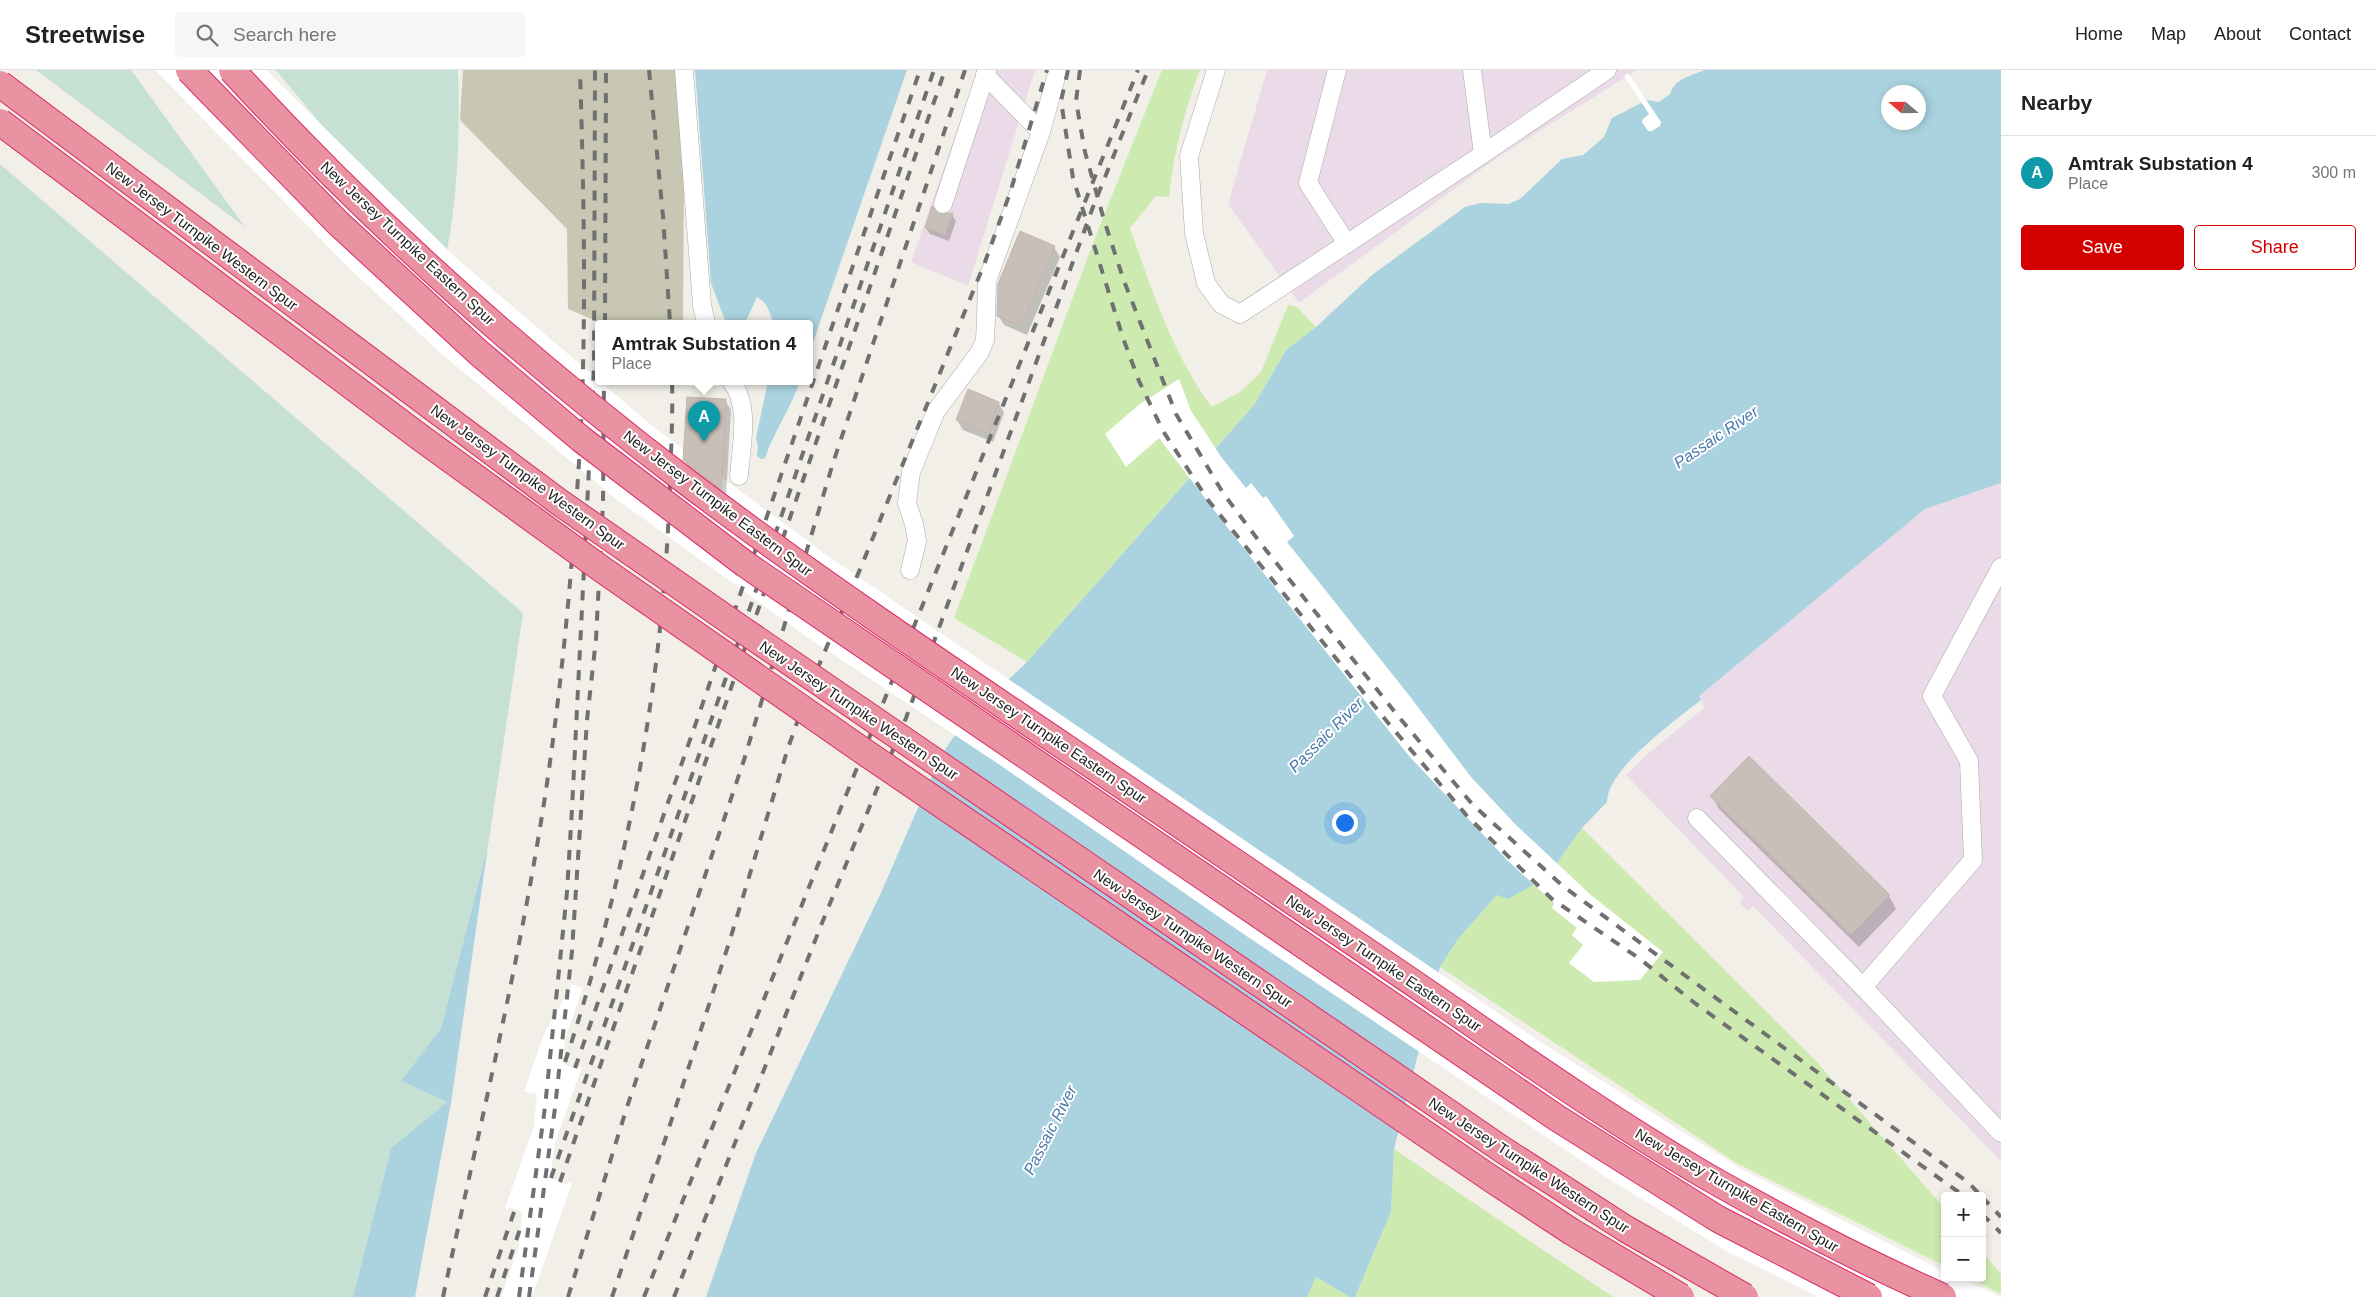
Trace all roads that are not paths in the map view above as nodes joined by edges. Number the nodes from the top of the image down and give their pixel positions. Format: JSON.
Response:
{"nodes":[{"id":1,"x":189,"y":70,"type":"edge"},
{"id":2,"x":232,"y":70,"type":"edge"},
{"id":3,"x":684,"y":70,"type":"edge"},
{"id":4,"x":1058,"y":70,"type":"edge"},
{"id":5,"x":1216,"y":70,"type":"edge"},
{"id":6,"x":1337,"y":70,"type":"edge"},
{"id":7,"x":1472,"y":70,"type":"edge"},
{"id":8,"x":986,"y":72,"type":"edge"},
{"id":9,"x":1602,"y":72,"type":"edge"},
{"id":10,"x":0,"y":84,"type":"edge"},
{"id":11,"x":0,"y":122,"type":"edge"},
{"id":12,"x":1041,"y":132,"type":"junction"},
{"id":13,"x":1483,"y":154,"type":"junction"},
{"id":14,"x":944,"y":204,"type":"dead end"},
{"id":15,"x":1347,"y":244,"type":"junction"},
{"id":16,"x":705,"y":320,"type":"edge"},
{"id":17,"x":734,"y":385,"type":"edge"},
{"id":18,"x":738,"y":476,"type":"dead end"},
{"id":19,"x":2001,"y":567,"type":"edge"},
{"id":20,"x":910,"y":570,"type":"dead end"},
{"id":21,"x":1696,"y":818,"type":"dead end"},
{"id":22,"x":1863,"y":988,"type":"junction"},
{"id":23,"x":2001,"y":1132,"type":"edge"},
{"id":24,"x":1681,"y":1297,"type":"edge"},
{"id":25,"x":1745,"y":1297,"type":"edge"},
{"id":26,"x":1869,"y":1297,"type":"edge"},
{"id":27,"x":1943,"y":1297,"type":"edge"}],
"edges":[{"from":1,"to":26,"type":"highway","name":"New Jersey Turnpike Eastern Spur","bridge":true},
{"from":2,"to":27,"type":"highway","name":"New Jersey Turnpike Eastern Spur","bridge":true},
{"from":3,"to":16,"type":"lane"},
{"from":4,"to":12,"type":"lane"},
{"from":5,"to":15,"type":"lane"},
{"from":6,"to":15,"type":"lane"},
{"from":7,"to":13,"type":"lane"},
{"from":8,"to":12,"type":"lane"},
{"from":8,"to":14,"type":"lane"},
{"from":9,"to":13,"type":"lane"},
{"from":10,"to":25,"type":"highway","name":"New Jersey Turnpike Western Spur","bridge":true},
{"from":11,"to":24,"type":"highway","name":"New Jersey Turnpike Western Spur","bridge":true},
{"from":12,"to":20,"type":"lane"},
{"from":13,"to":15,"type":"lane"},
{"from":17,"to":18,"type":"lane"},
{"from":19,"to":22,"type":"lane"},
{"from":21,"to":22,"type":"lane"},
{"from":22,"to":23,"type":"lane"}]}
